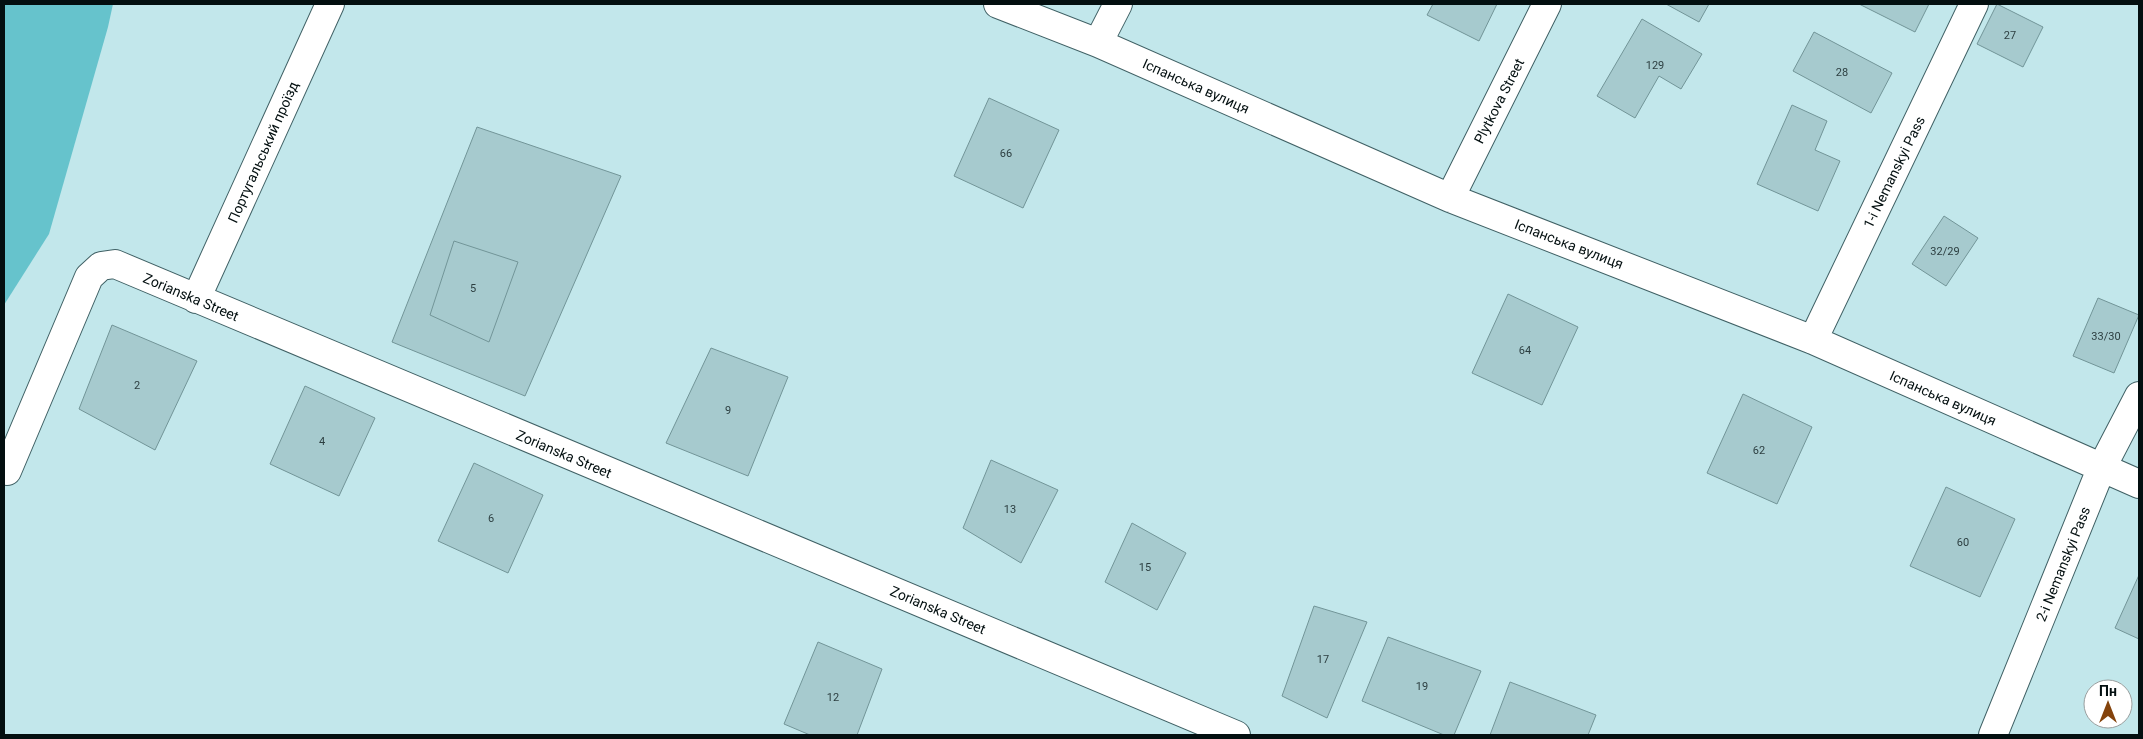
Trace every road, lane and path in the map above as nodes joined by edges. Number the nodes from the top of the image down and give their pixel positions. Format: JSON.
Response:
{"nodes":[{"id":1,"x":330,"y":4,"type":"edge"},
{"id":2,"x":998,"y":4,"type":"edge"},
{"id":3,"x":1118,"y":4,"type":"edge"},
{"id":4,"x":1547,"y":4,"type":"edge"},
{"id":5,"x":1974,"y":4,"type":"edge"},
{"id":6,"x":1098,"y":43,"type":"junction"},
{"id":7,"x":1450,"y":198,"type":"junction"},
{"id":8,"x":196,"y":299,"type":"junction"},
{"id":9,"x":1813,"y":340,"type":"junction"},
{"id":10,"x":2139,"y":396,"type":"edge"},
{"id":11,"x":2101,"y":469,"type":"junction"},
{"id":12,"x":7,"y":470,"type":"dead end"},
{"id":13,"x":2139,"y":484,"type":"edge"},
{"id":14,"x":1236,"y":735,"type":"edge"},
{"id":15,"x":1993,"y":735,"type":"edge"}],
"edges":[{"from":1,"to":8,"type":"street","name":"Португальський проїзд"},
{"from":2,"to":6,"type":"street","name":"Іспанська вулиця"},
{"from":3,"to":6,"type":"street"},
{"from":4,"to":7,"type":"street","name":"Plytkova Street"},
{"from":5,"to":9,"type":"street","name":"1-i Nemanskyi Pass"},
{"from":6,"to":7,"type":"street","name":"Іспанська вулиця"},
{"from":7,"to":9,"type":"street","name":"Іспанська вулиця"},
{"from":8,"to":12,"type":"street","name":"Zorianska Street"},
{"from":8,"to":14,"type":"street","name":"Zorianska Street"},
{"from":9,"to":11,"type":"street","name":"Іспанська вулиця"},
{"from":10,"to":11,"type":"street","name":"2-i Nemanskyi Pass"},
{"from":11,"to":13,"type":"street","name":"Іспанська вулиця"},
{"from":11,"to":15,"type":"street","name":"2-i Nemanskyi Pass"}]}
